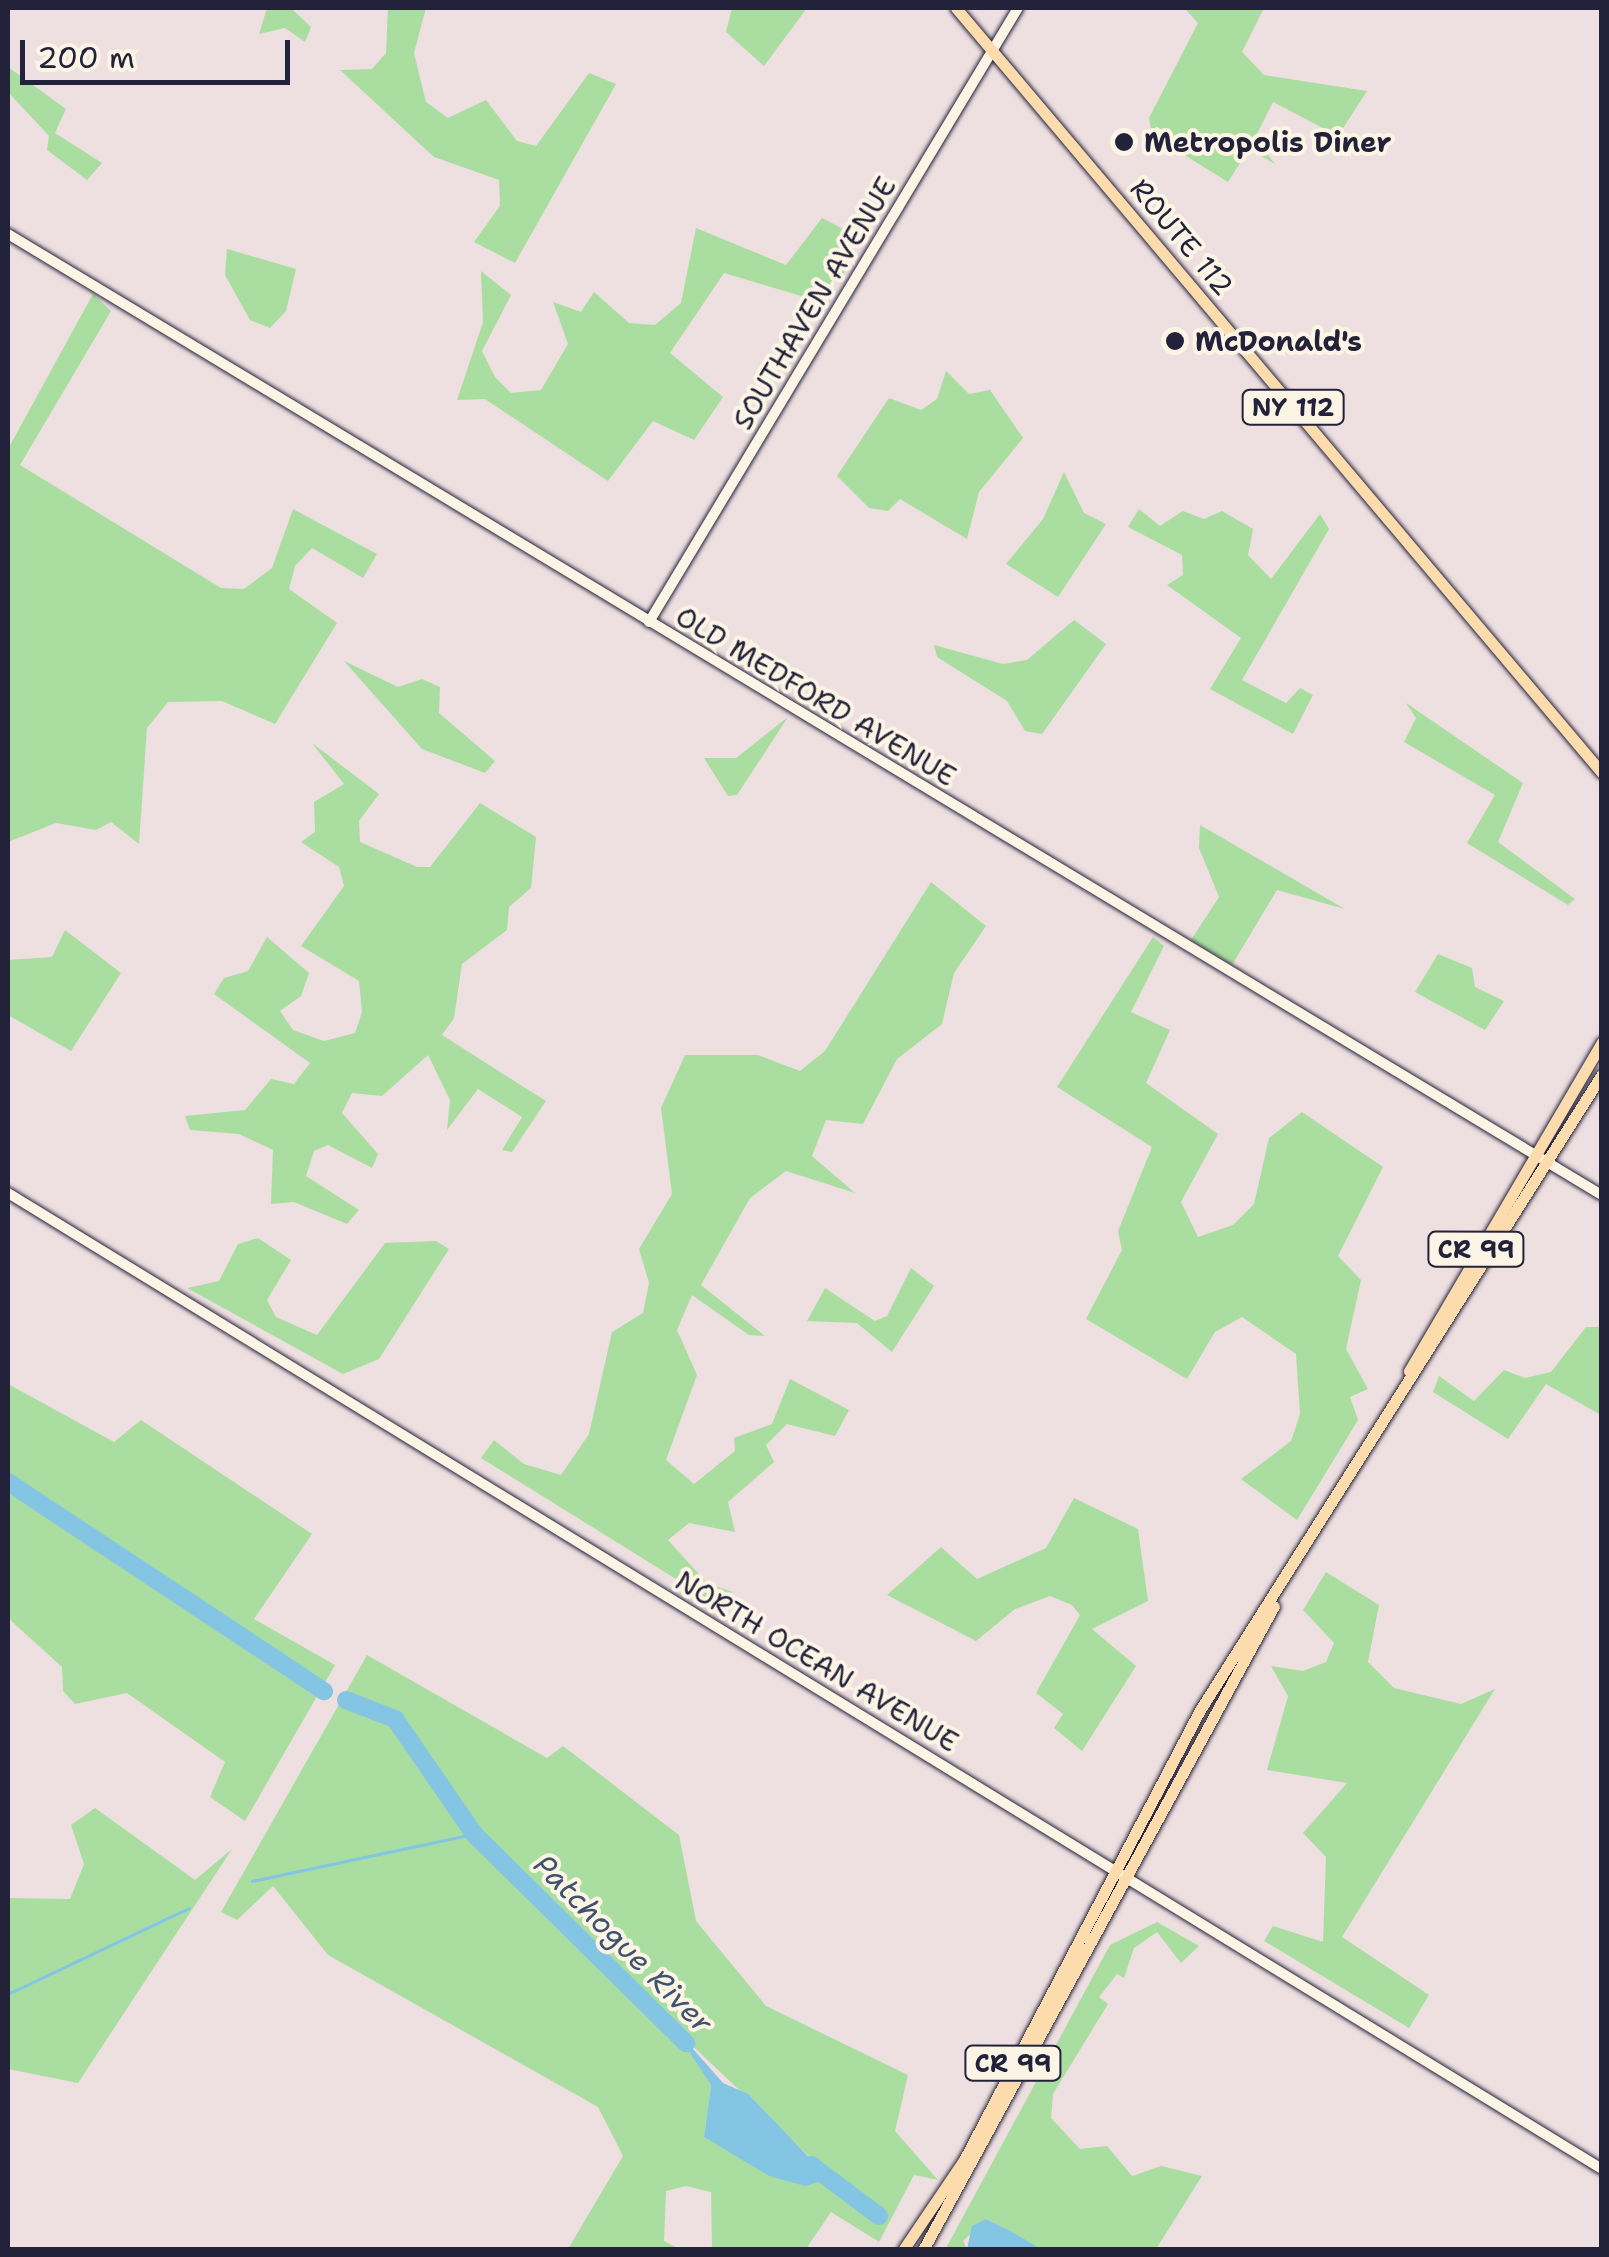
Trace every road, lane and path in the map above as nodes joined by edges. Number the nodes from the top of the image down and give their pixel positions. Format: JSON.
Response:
{"nodes":[{"id":1,"x":956,"y":8,"type":"edge"},
{"id":2,"x":1018,"y":8,"type":"edge"},
{"id":3,"x":992,"y":50,"type":"junction"},
{"id":4,"x":8,"y":234,"type":"edge"},
{"id":5,"x":649,"y":622,"type":"junction"},
{"id":6,"x":1602,"y":773,"type":"edge"},
{"id":7,"x":1602,"y":1042,"type":"edge"},
{"id":8,"x":1602,"y":1074,"type":"edge"},
{"id":9,"x":1532,"y":1156,"type":"junction"},
{"id":10,"x":1547,"y":1165,"type":"junction"},
{"id":11,"x":8,"y":1193,"type":"edge"},
{"id":12,"x":1602,"y":1194,"type":"edge"},
{"id":13,"x":1404,"y":1384,"type":"junction"},
{"id":14,"x":1286,"y":1579,"type":"junction"},
{"id":15,"x":1114,"y":1869,"type":"junction"},
{"id":16,"x":1128,"y":1878,"type":"junction"},
{"id":17,"x":1602,"y":2169,"type":"edge"},
{"id":18,"x":903,"y":2250,"type":"edge"},
{"id":19,"x":923,"y":2250,"type":"edge"}],
"edges":[{"from":1,"to":3,"type":"main road","name":"ROUTE 112","number":"NY 112"},
{"from":2,"to":3,"type":"street","name":"SOUTHAVEN AVENUE"},
{"from":3,"to":5,"type":"street","name":"SOUTHAVEN AVENUE"},
{"from":3,"to":6,"type":"main road","name":"ROUTE 112","number":"NY 112"},
{"from":4,"to":5,"type":"street","name":"OLD MEDFORD AVENUE"},
{"from":5,"to":9,"type":"street","name":"OLD MEDFORD AVENUE"},
{"from":7,"to":9,"type":"main road","number":"CR 99"},
{"from":8,"to":10,"type":"main road","number":"CR 99"},
{"from":9,"to":10,"type":"street","name":"OLD MEDFORD AVENUE"},
{"from":9,"to":13,"type":"main road","number":"CR 99"},
{"from":10,"to":12,"type":"street","name":"OLD MEDFORD AVENUE"},
{"from":10,"to":13,"type":"main road","number":"CR 99"},
{"from":11,"to":15,"type":"street","name":"NORTH OCEAN AVENUE"},
{"from":13,"to":14,"type":"main road","number":"CR 99"},
{"from":14,"to":15,"type":"main road","number":"CR 99"},
{"from":14,"to":16,"type":"main road","number":"CR 99"},
{"from":15,"to":16,"type":"street","name":"NORTH OCEAN AVENUE"},
{"from":15,"to":18,"type":"main road","number":"CR 99"},
{"from":16,"to":17,"type":"street","name":"NORTH OCEAN AVENUE"},
{"from":16,"to":19,"type":"main road","number":"CR 99"}]}
